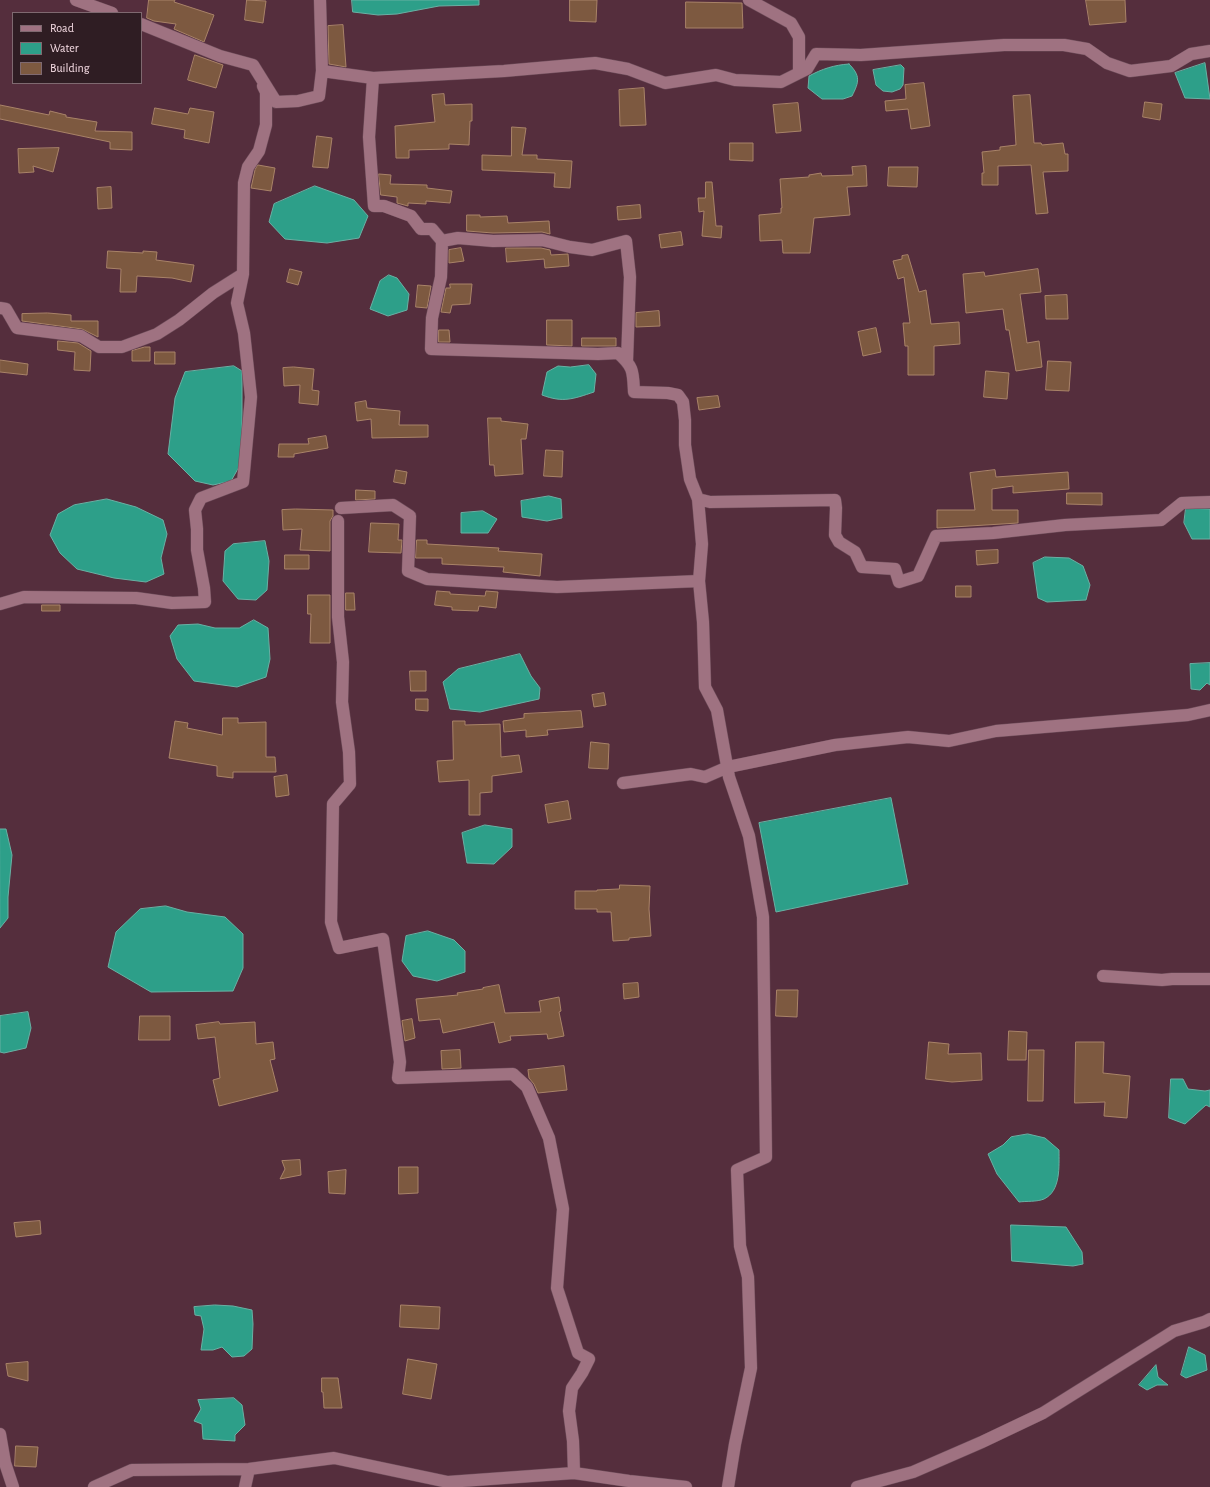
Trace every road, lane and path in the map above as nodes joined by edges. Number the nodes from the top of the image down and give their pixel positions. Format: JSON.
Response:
{"nodes":[{"id":1,"x":76,"y":0,"type":"edge"},
{"id":2,"x":320,"y":0,"type":"edge"},
{"id":3,"x":749,"y":0,"type":"edge"},
{"id":4,"x":109,"y":12,"type":"edge"},
{"id":5,"x":142,"y":24,"type":"edge"},
{"id":6,"x":1210,"y":51,"type":"edge"},
{"id":7,"x":253,"y":65,"type":"junction"},
{"id":8,"x":322,"y":72,"type":"junction"},
{"id":9,"x":799,"y":73,"type":"junction"},
{"id":10,"x":373,"y":78,"type":"junction"},
{"id":11,"x":442,"y":241,"type":"junction"},
{"id":12,"x":243,"y":274,"type":"junction"},
{"id":13,"x":0,"y":308,"type":"edge"},
{"id":14,"x":628,"y":361,"type":"junction"},
{"id":15,"x":698,"y":499,"type":"junction"},
{"id":16,"x":1210,"y":502,"type":"edge"},
{"id":17,"x":341,"y":508,"type":"dead end"},
{"id":18,"x":338,"y":521,"type":"dead end"},
{"id":19,"x":699,"y":581,"type":"junction"},
{"id":20,"x":0,"y":604,"type":"edge"},
{"id":21,"x":1210,"y":710,"type":"edge"},
{"id":22,"x":728,"y":767,"type":"junction"},
{"id":23,"x":623,"y":783,"type":"dead end"},
{"id":24,"x":1103,"y":976,"type":"dead end"},
{"id":25,"x":1210,"y":979,"type":"edge"},
{"id":26,"x":1210,"y":1319,"type":"edge"},
{"id":27,"x":0,"y":1434,"type":"edge"},
{"id":28,"x":248,"y":1469,"type":"junction"},
{"id":29,"x":574,"y":1473,"type":"junction"},
{"id":30,"x":433,"y":1482,"type":"edge"},
{"id":31,"x":13,"y":1487,"type":"edge"},
{"id":32,"x":94,"y":1487,"type":"edge"},
{"id":33,"x":245,"y":1487,"type":"edge"},
{"id":34,"x":686,"y":1487,"type":"edge"},
{"id":35,"x":728,"y":1487,"type":"edge"},
{"id":36,"x":857,"y":1487,"type":"edge"}],
"edges":[{"from":1,"to":4,"type":"street"},
{"from":2,"to":8,"type":"street"},
{"from":3,"to":9,"type":"street"},
{"from":5,"to":7,"type":"street"},
{"from":6,"to":9,"type":"street"},
{"from":7,"to":8,"type":"street"},
{"from":7,"to":12,"type":"street"},
{"from":8,"to":10,"type":"street"},
{"from":9,"to":10,"type":"street"},
{"from":10,"to":11,"type":"street"},
{"from":11,"to":14,"type":"street"},
{"from":11,"to":14,"type":"street"},
{"from":12,"to":13,"type":"street"},
{"from":12,"to":20,"type":"street"},
{"from":14,"to":15,"type":"street"},
{"from":15,"to":16,"type":"street"},
{"from":15,"to":19,"type":"street"},
{"from":17,"to":19,"type":"street"},
{"from":18,"to":29,"type":"street"},
{"from":19,"to":22,"type":"street"},
{"from":21,"to":22,"type":"street"},
{"from":22,"to":23,"type":"street"},
{"from":22,"to":35,"type":"street"},
{"from":24,"to":25,"type":"street"},
{"from":26,"to":36,"type":"street"},
{"from":27,"to":31,"type":"street"},
{"from":28,"to":30,"type":"street"},
{"from":28,"to":32,"type":"street"},
{"from":28,"to":33,"type":"street"},
{"from":29,"to":30,"type":"street"},
{"from":29,"to":34,"type":"street"}]}
